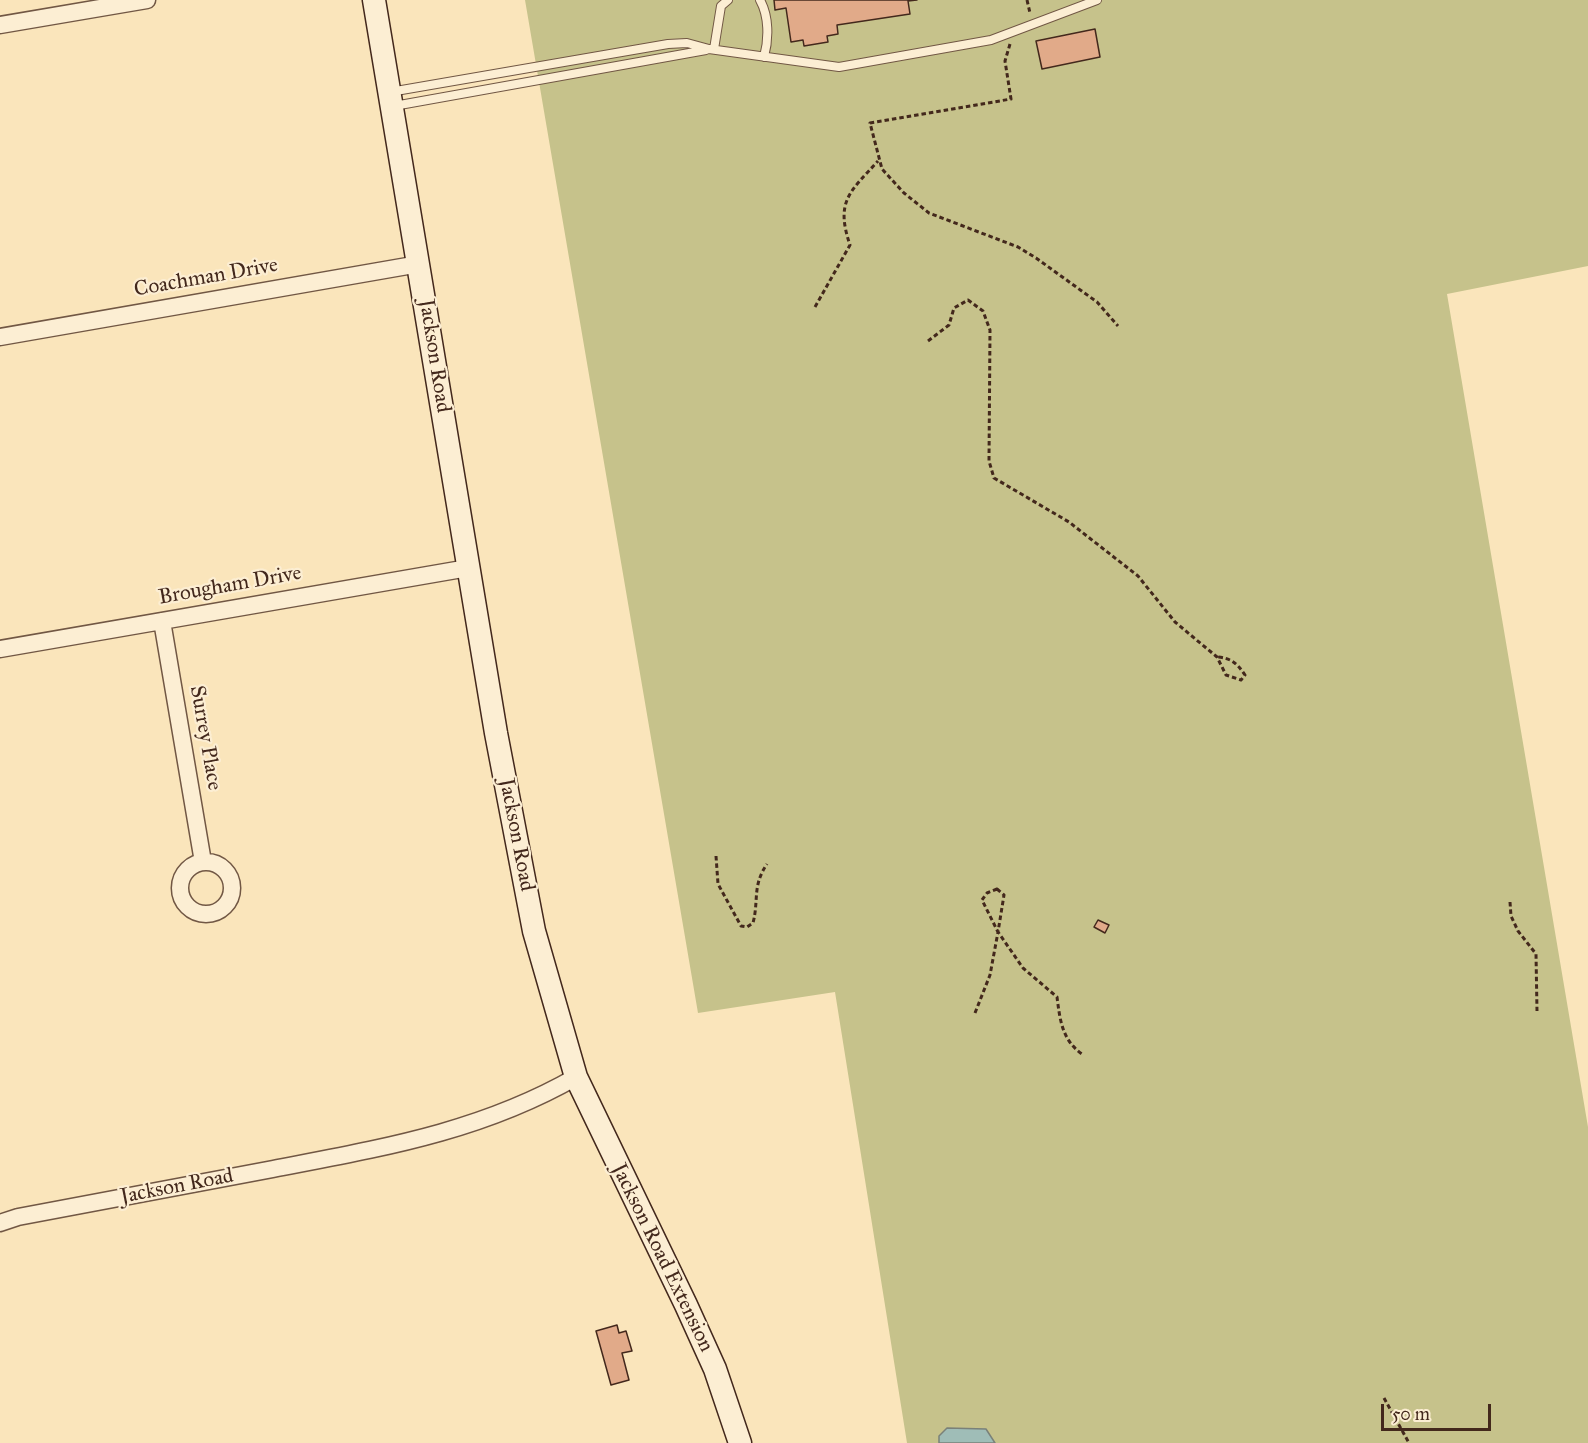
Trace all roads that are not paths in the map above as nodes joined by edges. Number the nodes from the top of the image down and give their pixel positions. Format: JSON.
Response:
{"nodes":[{"id":1,"x":147,"y":0,"type":"edge"},
{"id":2,"x":374,"y":0,"type":"edge"},
{"id":3,"x":728,"y":0,"type":"edge"},
{"id":4,"x":760,"y":0,"type":"edge"},
{"id":5,"x":1097,"y":0,"type":"edge"},
{"id":6,"x":0,"y":25,"type":"edge"},
{"id":7,"x":712,"y":49,"type":"junction"},
{"id":8,"x":764,"y":57,"type":"junction"},
{"id":9,"x":391,"y":99,"type":"junction"},
{"id":10,"x":419,"y":264,"type":"junction"},
{"id":11,"x":0,"y":337,"type":"edge"},
{"id":12,"x":468,"y":568,"type":"junction"},
{"id":13,"x":162,"y":621,"type":"junction"},
{"id":14,"x":0,"y":648,"type":"edge"},
{"id":15,"x":203,"y":862,"type":"dead end"},
{"id":16,"x":576,"y":1077,"type":"junction"},
{"id":17,"x":0,"y":1223,"type":"edge"},
{"id":18,"x":740,"y":1443,"type":"edge"}],
"edges":[{"from":1,"to":6,"type":"street"},
{"from":2,"to":9,"type":"street","name":"Jackson Road"},
{"from":3,"to":7,"type":"lane"},
{"from":4,"to":8,"type":"lane"},
{"from":5,"to":8,"type":"lane"},
{"from":7,"to":8,"type":"lane"},
{"from":7,"to":9,"type":"lane"},
{"from":7,"to":9,"type":"lane"},
{"from":9,"to":10,"type":"street","name":"Jackson Road"},
{"from":10,"to":11,"type":"street","name":"Coachman Drive"},
{"from":10,"to":12,"type":"street","name":"Jackson Road"},
{"from":12,"to":13,"type":"street","name":"Brougham Drive"},
{"from":12,"to":16,"type":"street","name":"Jackson Road"},
{"from":13,"to":14,"type":"street","name":"Brougham Drive"},
{"from":13,"to":15,"type":"street","name":"Surrey Place"},
{"from":16,"to":17,"type":"street","name":"Jackson Road"},
{"from":16,"to":18,"type":"street","name":"Jackson Road Extension"}]}
